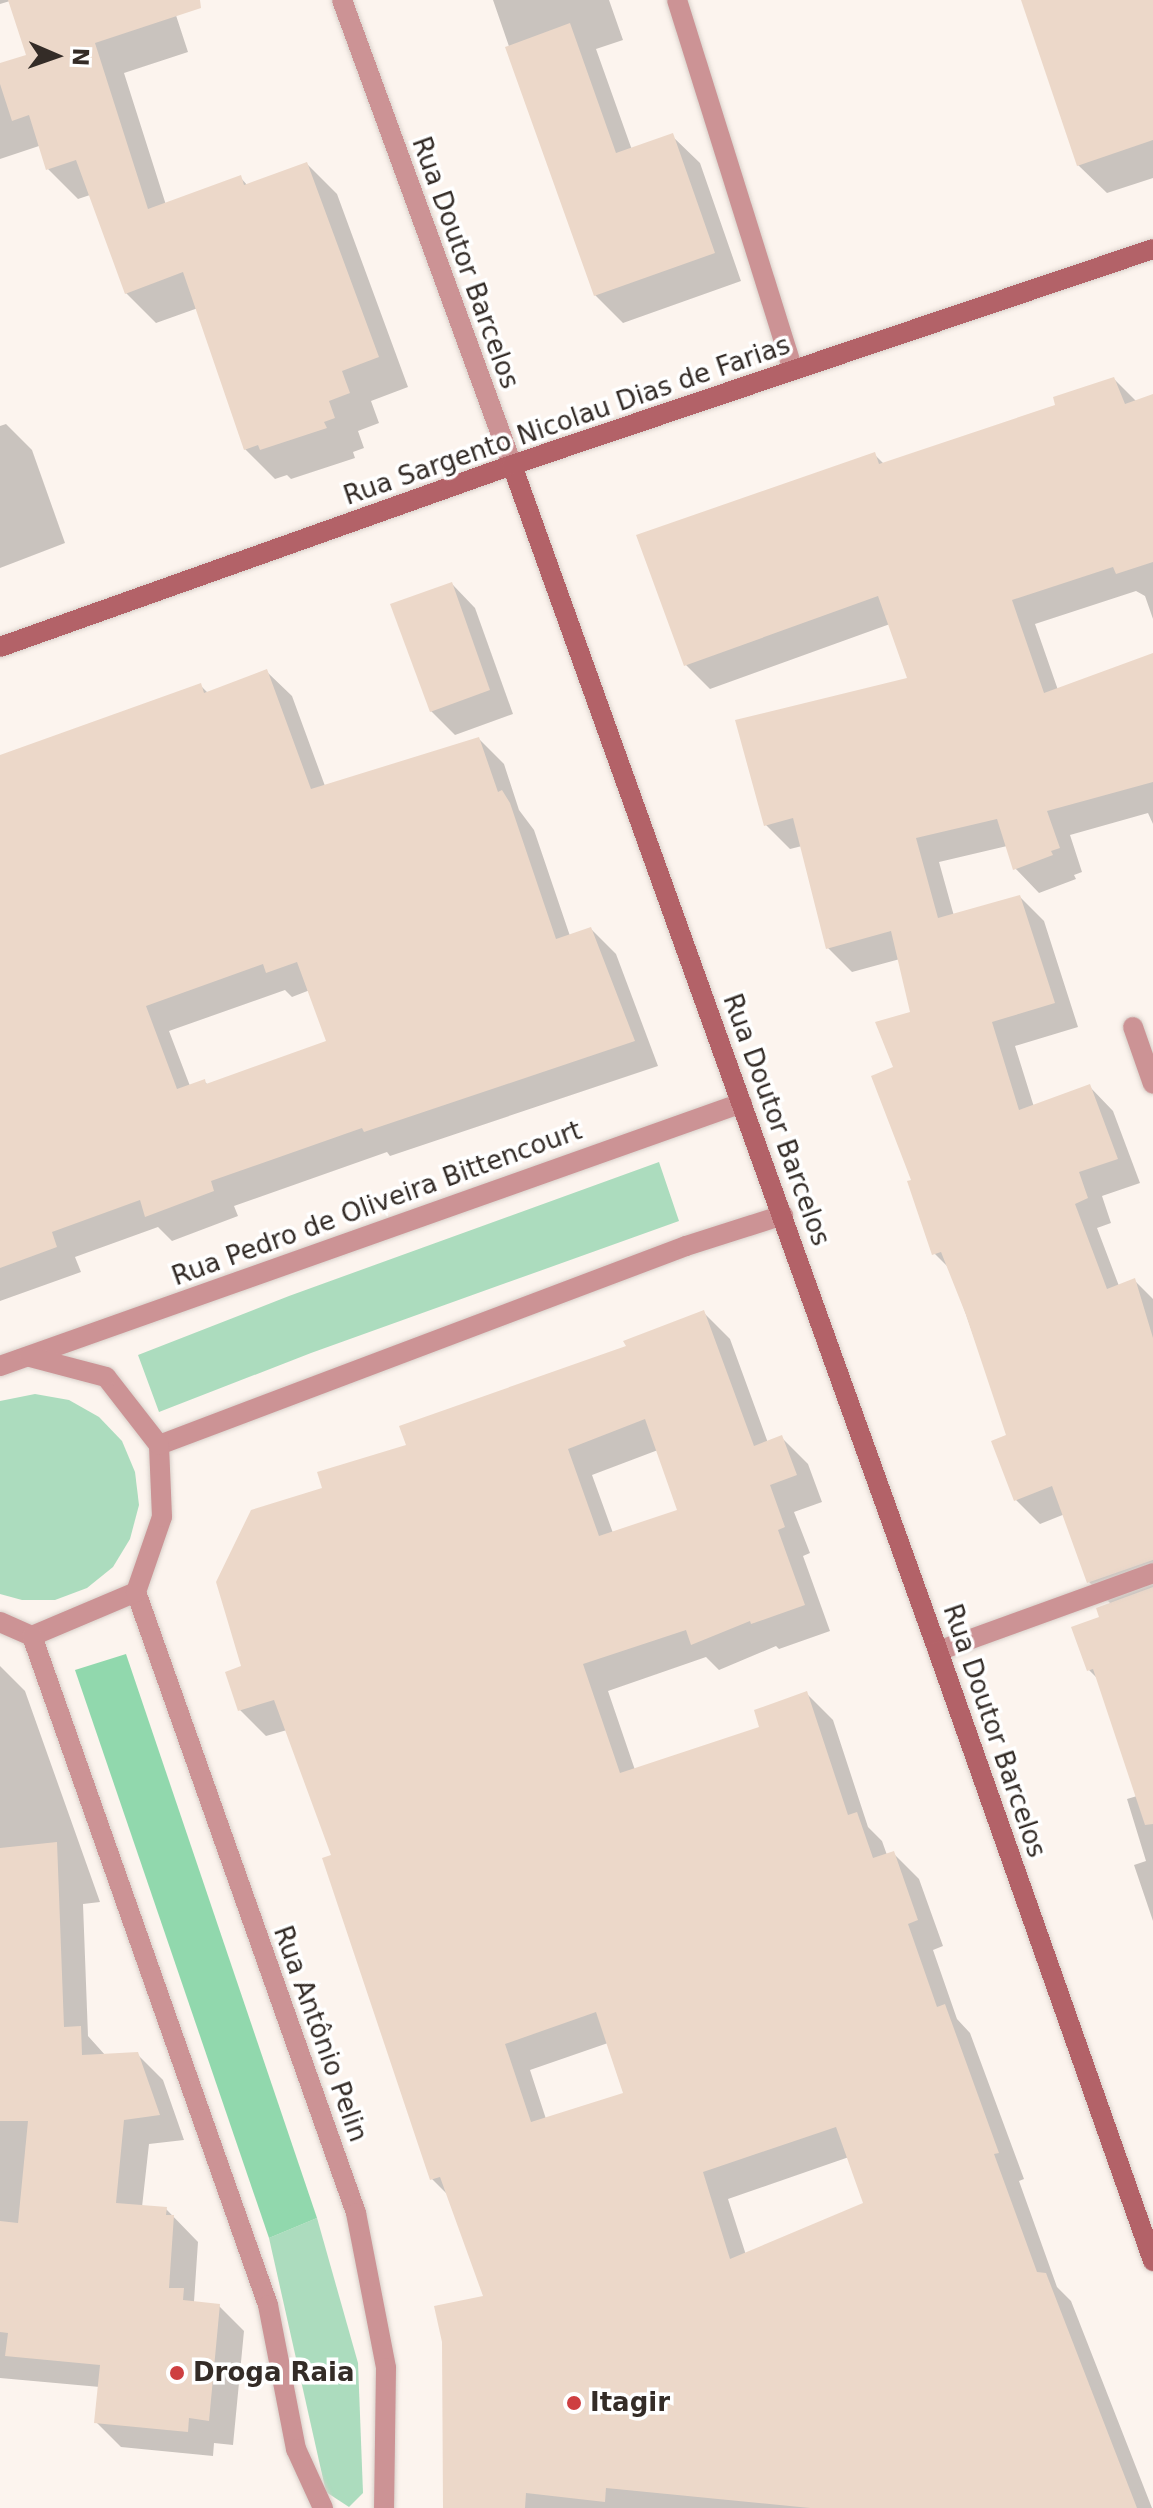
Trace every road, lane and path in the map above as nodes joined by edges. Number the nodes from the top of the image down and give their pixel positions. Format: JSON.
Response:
{"nodes":[{"id":1,"x":342,"y":0,"type":"edge"},
{"id":2,"x":677,"y":0,"type":"edge"},
{"id":3,"x":1153,"y":249,"type":"edge"},
{"id":4,"x":793,"y":370,"type":"junction"},
{"id":5,"x":512,"y":465,"type":"junction"},
{"id":6,"x":0,"y":647,"type":"edge"},
{"id":7,"x":1133,"y":1027,"type":"dead end"},
{"id":8,"x":1153,"y":1084,"type":"edge"},
{"id":9,"x":742,"y":1103,"type":"junction"},
{"id":10,"x":783,"y":1215,"type":"junction"},
{"id":11,"x":30,"y":1357,"type":"junction"},
{"id":12,"x":0,"y":1366,"type":"edge"},
{"id":13,"x":159,"y":1445,"type":"junction"},
{"id":14,"x":1153,"y":1573,"type":"edge"},
{"id":15,"x":136,"y":1592,"type":"junction"},
{"id":16,"x":0,"y":1622,"type":"edge"},
{"id":17,"x":32,"y":1636,"type":"junction"},
{"id":18,"x":938,"y":1651,"type":"junction"},
{"id":19,"x":1153,"y":2261,"type":"edge"},
{"id":20,"x":323,"y":2508,"type":"edge"},
{"id":21,"x":384,"y":2508,"type":"edge"}],
"edges":[{"from":1,"to":5,"type":"street","name":"Rua Doutor Barcelos"},
{"from":2,"to":4,"type":"street"},
{"from":3,"to":4,"type":"street","name":"Rua Sargento Nicolau Dias de Farias"},
{"from":4,"to":5,"type":"street","name":"Rua Sargento Nicolau Dias de Farias"},
{"from":5,"to":6,"type":"street","name":"Rua Sargento Nicolau Dias de Farias"},
{"from":5,"to":9,"type":"street","name":"Rua Doutor Barcelos"},
{"from":7,"to":8,"type":"street"},
{"from":9,"to":10,"type":"street","name":"Rua Doutor Barcelos"},
{"from":9,"to":11,"type":"street","name":"Rua Pedro de Oliveira Bittencourt"},
{"from":10,"to":13,"type":"street"},
{"from":10,"to":18,"type":"street","name":"Rua Doutor Barcelos"},
{"from":11,"to":12,"type":"street","name":"Rua Pedro de Oliveira Bittencourt"},
{"from":11,"to":13,"type":"street"},
{"from":13,"to":15,"type":"street"},
{"from":14,"to":18,"type":"street"},
{"from":15,"to":17,"type":"street"},
{"from":15,"to":21,"type":"street","name":"Rua Antônio Pelin"},
{"from":16,"to":17,"type":"street"},
{"from":17,"to":20,"type":"street"},
{"from":18,"to":19,"type":"street","name":"Rua Doutor Barcelos"}]}
